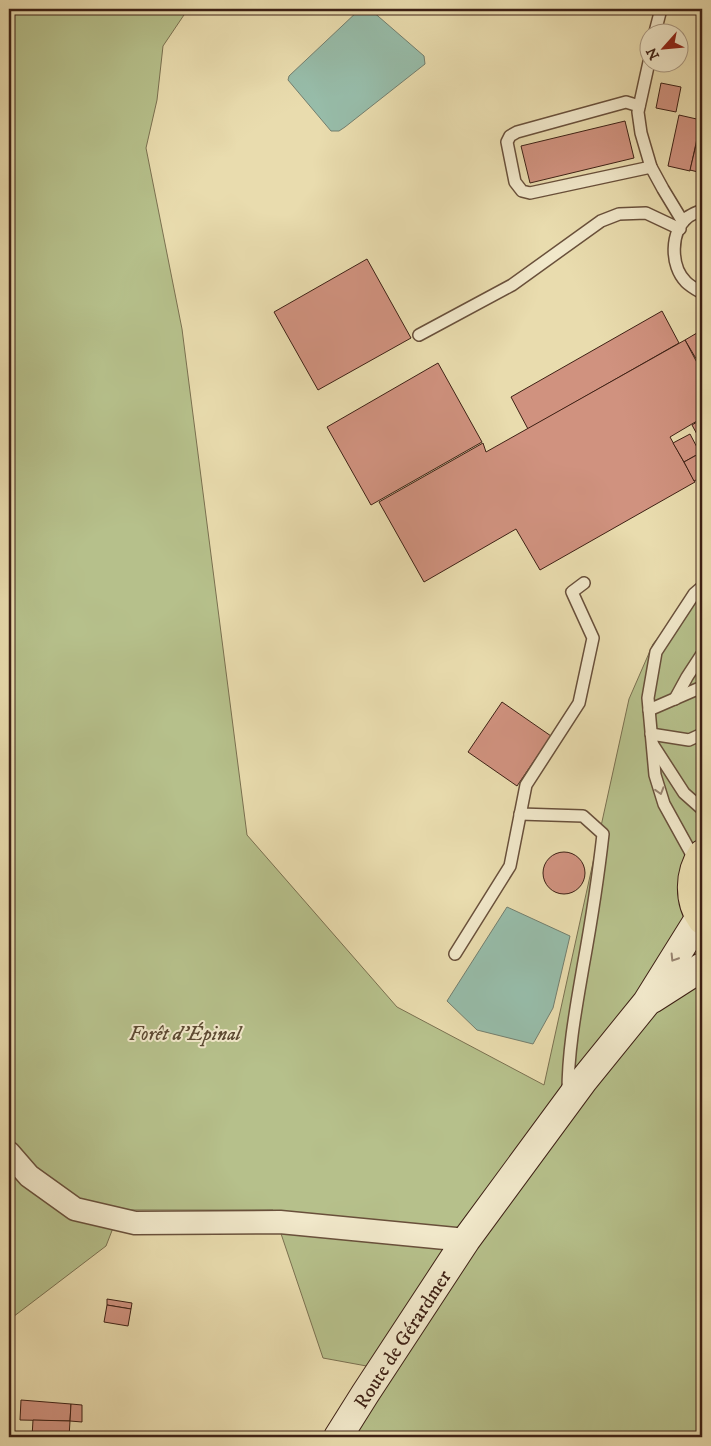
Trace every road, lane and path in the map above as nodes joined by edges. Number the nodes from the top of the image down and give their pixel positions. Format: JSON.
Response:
{"nodes":[{"id":1,"x":661,"y":9,"type":"edge"},
{"id":2,"x":658,"y":22,"type":"edge"},
{"id":3,"x":647,"y":72,"type":"edge"},
{"id":4,"x":639,"y":106,"type":"junction"},
{"id":5,"x":651,"y":167,"type":"junction"},
{"id":6,"x":702,"y":210,"type":"edge"},
{"id":7,"x":682,"y":225,"type":"junction"},
{"id":8,"x":702,"y":293,"type":"edge"},
{"id":9,"x":419,"y":335,"type":"dead end"},
{"id":10,"x":584,"y":583,"type":"dead end"},
{"id":11,"x":702,"y":587,"type":"edge"},
{"id":12,"x":702,"y":654,"type":"edge"},
{"id":13,"x":702,"y":688,"type":"edge"},
{"id":14,"x":675,"y":698,"type":"junction"},
{"id":15,"x":649,"y":710,"type":"junction"},
{"id":16,"x":702,"y":734,"type":"edge"},
{"id":17,"x":652,"y":739,"type":"junction"},
{"id":18,"x":702,"y":809,"type":"edge"},
{"id":19,"x":520,"y":814,"type":"junction"},
{"id":20,"x":699,"y":858,"type":"edge"},
{"id":21,"x":701,"y":918,"type":"edge"},
{"id":22,"x":455,"y":954,"type":"dead end"},
{"id":23,"x":702,"y":966,"type":"edge"},
{"id":24,"x":647,"y":1002,"type":"junction"},
{"id":25,"x":568,"y":1101,"type":"junction"},
{"id":26,"x":9,"y":1153,"type":"edge"},
{"id":27,"x":466,"y":1240,"type":"junction"},
{"id":28,"x":338,"y":1437,"type":"edge"}],
"edges":[{"from":1,"to":2,"type":"lane"},
{"from":3,"to":4,"type":"lane"},
{"from":4,"to":5,"type":"lane"},
{"from":4,"to":5,"type":"lane"},
{"from":5,"to":7,"type":"lane"},
{"from":6,"to":7,"type":"lane"},
{"from":7,"to":8,"type":"lane"},
{"from":7,"to":9,"type":"lane"},
{"from":10,"to":19,"type":"lane"},
{"from":11,"to":15,"type":"lane"},
{"from":12,"to":14,"type":"lane"},
{"from":13,"to":14,"type":"lane"},
{"from":14,"to":15,"type":"lane"},
{"from":15,"to":17,"type":"lane"},
{"from":16,"to":17,"type":"lane"},
{"from":17,"to":18,"type":"lane"},
{"from":17,"to":20,"type":"lane","one_way":true},
{"from":19,"to":22,"type":"lane"},
{"from":19,"to":25,"type":"lane"},
{"from":20,"to":21,"type":"main road"},
{"from":21,"to":24,"type":"main road","one_way":true},
{"from":23,"to":24,"type":"main road"},
{"from":24,"to":25,"type":"main road","name":"Route de Gérardmer"},
{"from":25,"to":27,"type":"main road","name":"Route de Gérardmer"},
{"from":26,"to":27,"type":"street"},
{"from":27,"to":28,"type":"main road","name":"Route de Gérardmer"}]}
